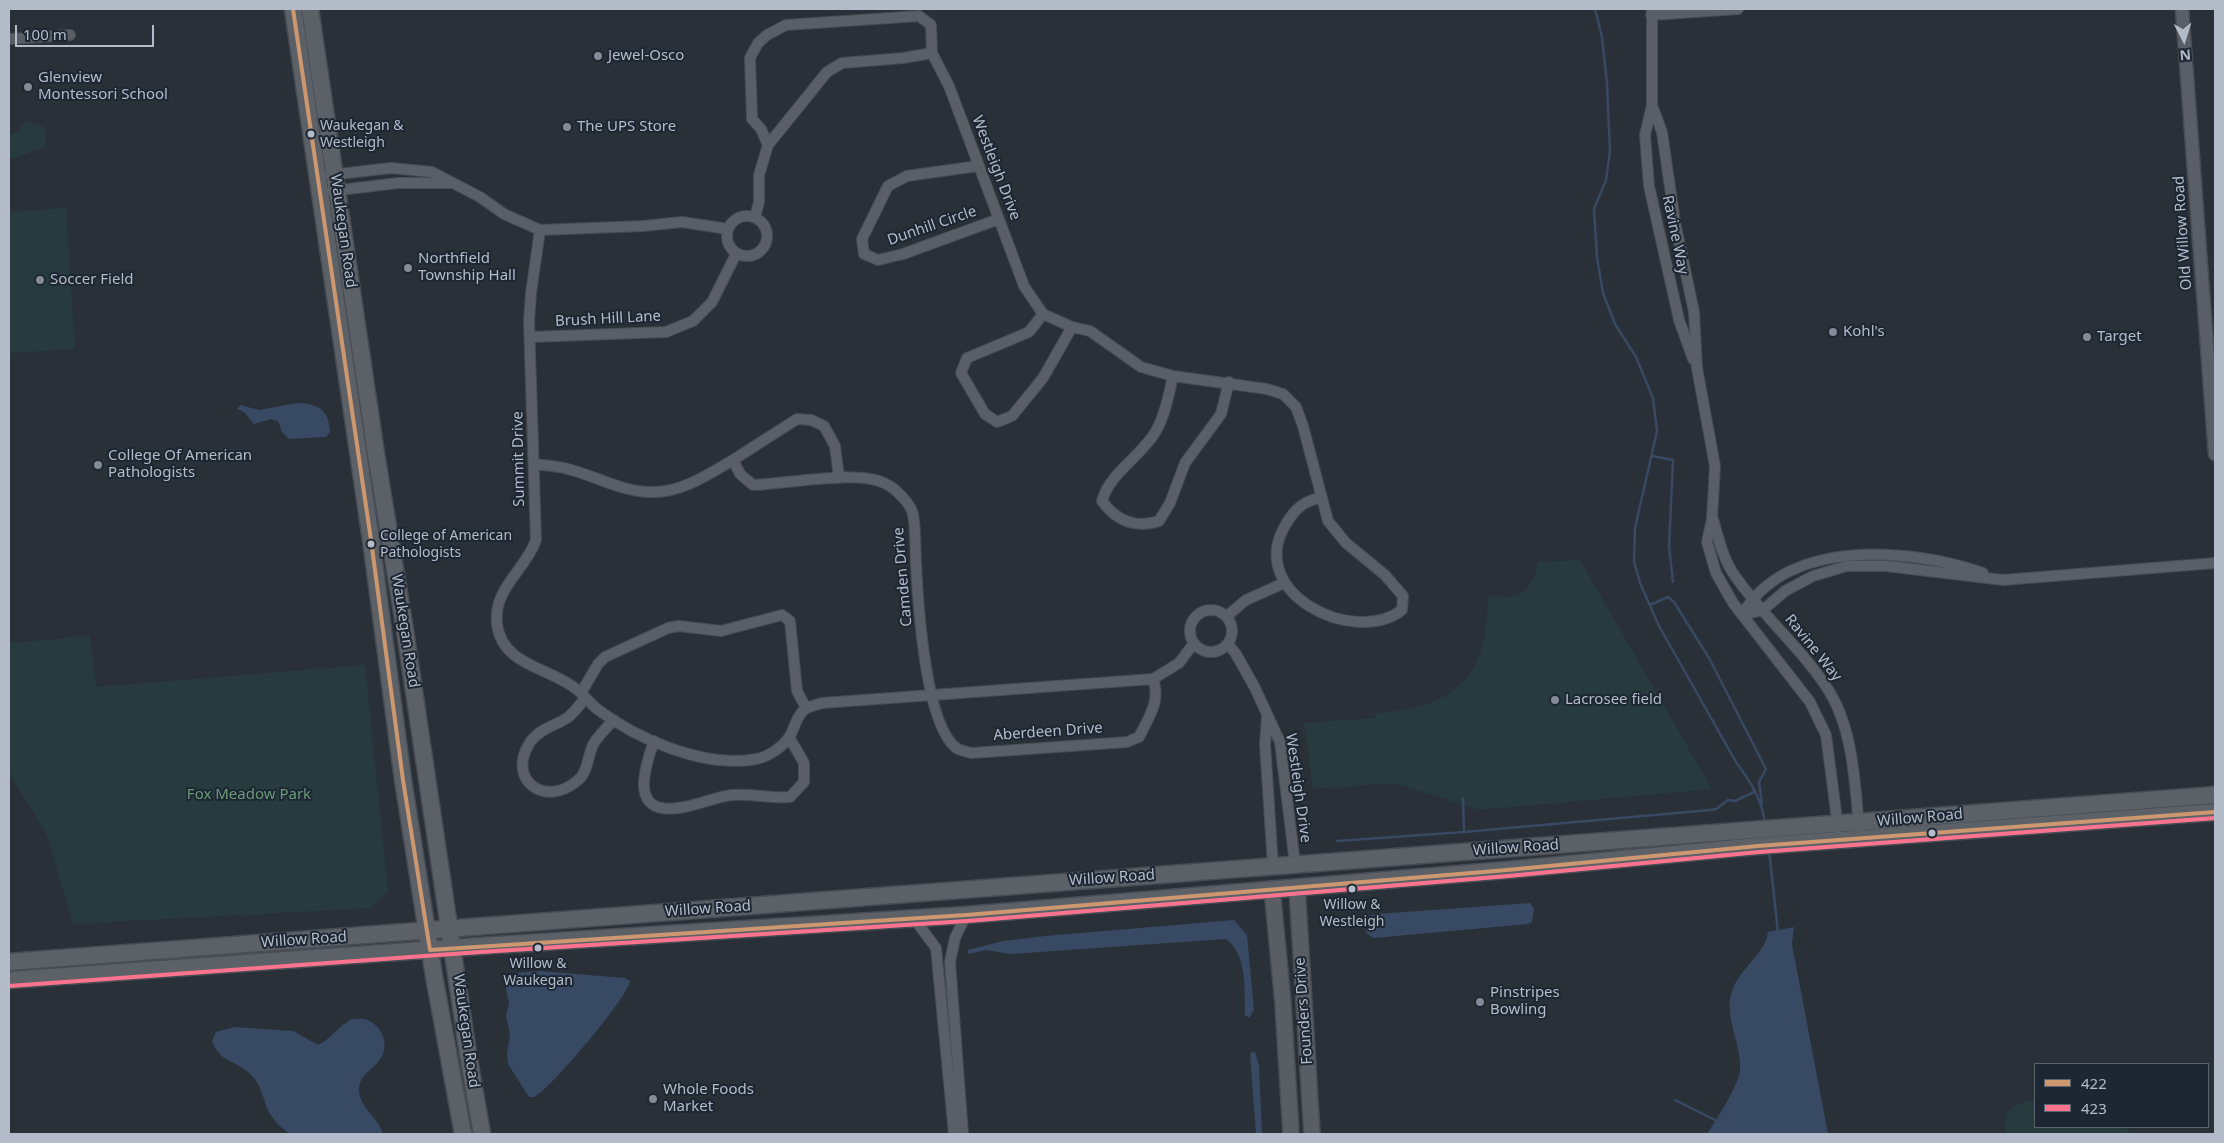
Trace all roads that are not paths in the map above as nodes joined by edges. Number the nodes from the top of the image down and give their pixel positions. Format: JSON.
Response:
{"nodes":[{"id":1,"x":293,"y":9,"type":"edge"},
{"id":2,"x":310,"y":9,"type":"edge"},
{"id":3,"x":1738,"y":9,"type":"edge"},
{"id":4,"x":2182,"y":9,"type":"edge"},
{"id":5,"x":1651,"y":12,"type":"edge"},
{"id":6,"x":70,"y":35,"type":"dead end"},
{"id":7,"x":9,"y":40,"type":"edge"},
{"id":8,"x":932,"y":52,"type":"junction"},
{"id":9,"x":1652,"y":105,"type":"junction"},
{"id":10,"x":768,"y":146,"type":"junction"},
{"id":11,"x":978,"y":166,"type":"junction"},
{"id":12,"x":336,"y":182,"type":"junction"},
{"id":13,"x":453,"y":184,"type":"junction"},
{"id":14,"x":318,"y":185,"type":"junction"},
{"id":15,"x":755,"y":217,"type":"junction"},
{"id":16,"x":999,"y":219,"type":"junction"},
{"id":17,"x":728,"y":229,"type":"junction"},
{"id":18,"x":540,"y":230,"type":"junction"},
{"id":19,"x":736,"y":254,"type":"junction"},
{"id":20,"x":1043,"y":314,"type":"junction"},
{"id":21,"x":1072,"y":327,"type":"junction"},
{"id":22,"x":531,"y":337,"type":"junction"},
{"id":23,"x":1697,"y":368,"type":"junction"},
{"id":24,"x":1173,"y":376,"type":"junction"},
{"id":25,"x":1228,"y":382,"type":"junction"},
{"id":26,"x":2215,"y":454,"type":"edge"},
{"id":27,"x":733,"y":460,"type":"junction"},
{"id":28,"x":534,"y":464,"type":"junction"},
{"id":29,"x":839,"y":477,"type":"junction"},
{"id":30,"x":1321,"y":498,"type":"junction"},
{"id":31,"x":1712,"y":518,"type":"junction"},
{"id":32,"x":2215,"y":563,"type":"edge"},
{"id":33,"x":2003,"y":580,"type":"junction"},
{"id":34,"x":1284,"y":583,"type":"junction"},
{"id":35,"x":1752,"y":598,"type":"junction"},
{"id":36,"x":1763,"y":610,"type":"junction"},
{"id":37,"x":1742,"y":615,"type":"junction"},
{"id":38,"x":1227,"y":616,"type":"junction"},
{"id":39,"x":1194,"y":643,"type":"junction"},
{"id":40,"x":1228,"y":644,"type":"junction"},
{"id":41,"x":1153,"y":679,"type":"junction"},
{"id":42,"x":583,"y":696,"type":"junction"},
{"id":43,"x":930,"y":696,"type":"junction"},
{"id":44,"x":806,"y":708,"type":"junction"},
{"id":45,"x":1267,"y":718,"type":"junction"},
{"id":46,"x":614,"y":720,"type":"junction"},
{"id":47,"x":789,"y":737,"type":"junction"},
{"id":48,"x":654,"y":741,"type":"junction"},
{"id":49,"x":2215,"y":796,"type":"edge"},
{"id":50,"x":2215,"y":812,"type":"edge"},
{"id":51,"x":1992,"y":813,"type":"junction"},
{"id":52,"x":1993,"y":829,"type":"junction"},
{"id":53,"x":1859,"y":831,"type":"junction"},
{"id":54,"x":1839,"y":833,"type":"junction"},
{"id":55,"x":1757,"y":839,"type":"junction"},
{"id":56,"x":1295,"y":864,"type":"junction"},
{"id":57,"x":1272,"y":866,"type":"junction"},
{"id":58,"x":1297,"y":887,"type":"junction"},
{"id":59,"x":1272,"y":889,"type":"junction"},
{"id":60,"x":966,"y":914,"type":"junction"},
{"id":61,"x":913,"y":918,"type":"junction"},
{"id":62,"x":450,"y":929,"type":"junction"},
{"id":63,"x":427,"y":931,"type":"junction"},
{"id":64,"x":453,"y":948,"type":"junction"},
{"id":65,"x":430,"y":950,"type":"junction"},
{"id":66,"x":9,"y":962,"type":"edge"},
{"id":67,"x":9,"y":980,"type":"edge"},
{"id":68,"x":463,"y":1134,"type":"edge"},
{"id":69,"x":482,"y":1134,"type":"edge"},
{"id":70,"x":954,"y":1134,"type":"edge"},
{"id":71,"x":963,"y":1134,"type":"edge"},
{"id":72,"x":1291,"y":1134,"type":"edge"},
{"id":73,"x":1312,"y":1134,"type":"edge"}],
"edges":[{"from":1,"to":14,"type":"main road","name":"Waukegan Road"},
{"from":2,"to":12,"type":"main road","name":"Waukegan Road"},
{"from":3,"to":5,"type":"street"},
{"from":4,"to":26,"type":"street","name":"Old Willow Road"},
{"from":5,"to":9,"type":"street","name":"Ravine Way"},
{"from":6,"to":7,"type":"street"},
{"from":8,"to":10,"type":"street"},
{"from":8,"to":10,"type":"street","name":"Westleigh Drive"},
{"from":8,"to":11,"type":"street","name":"Westleigh Drive"},
{"from":9,"to":23,"type":"street","name":"Ravine Way"},
{"from":9,"to":23,"type":"street","name":"Ravine Way"},
{"from":10,"to":15,"type":"street"},
{"from":11,"to":16,"type":"street","name":"Westleigh Drive"},
{"from":11,"to":16,"type":"street","name":"Dunhill Circle"},
{"from":12,"to":13,"type":"street"},
{"from":12,"to":13,"type":"street"},
{"from":12,"to":14,"type":"street"},
{"from":12,"to":14,"type":"street"},
{"from":12,"to":62,"type":"main road","name":"Waukegan Road"},
{"from":13,"to":18,"type":"street"},
{"from":14,"to":63,"type":"main road","name":"Waukegan Road"},
{"from":15,"to":17,"type":"street"},
{"from":15,"to":19,"type":"street"},
{"from":16,"to":20,"type":"street","name":"Westleigh Drive"},
{"from":17,"to":18,"type":"street"},
{"from":17,"to":19,"type":"street"},
{"from":18,"to":22,"type":"street","name":"Summit Drive"},
{"from":19,"to":22,"type":"street","name":"Brush Hill Lane"},
{"from":20,"to":21,"type":"street"},
{"from":20,"to":21,"type":"street"},
{"from":21,"to":24,"type":"street"},
{"from":22,"to":28,"type":"street","name":"Summit Drive"},
{"from":23,"to":31,"type":"street","name":"Ravine Way"},
{"from":24,"to":25,"type":"street"},
{"from":24,"to":25,"type":"street"},
{"from":25,"to":30,"type":"street"},
{"from":27,"to":28,"type":"street"},
{"from":27,"to":29,"type":"street","name":"Camden Drive"},
{"from":27,"to":29,"type":"street"},
{"from":28,"to":42,"type":"street","name":"Summit Drive"},
{"from":29,"to":43,"type":"street","name":"Camden Drive"},
{"from":30,"to":34,"type":"street"},
{"from":30,"to":34,"type":"street"},
{"from":31,"to":35,"type":"street","name":"Ravine Way"},
{"from":31,"to":37,"type":"street","name":"Ravine Way"},
{"from":32,"to":33,"type":"street"},
{"from":33,"to":35,"type":"street"},
{"from":33,"to":36,"type":"street"},
{"from":34,"to":38,"type":"street"},
{"from":35,"to":36,"type":"street","name":"Ravine Way"},
{"from":35,"to":37,"type":"street"},
{"from":36,"to":37,"type":"street"},
{"from":36,"to":53,"type":"street","name":"Ravine Way"},
{"from":37,"to":54,"type":"street","name":"Ravine Way"},
{"from":38,"to":39,"type":"street"},
{"from":38,"to":40,"type":"street"},
{"from":39,"to":40,"type":"street"},
{"from":39,"to":41,"type":"street"},
{"from":40,"to":45,"type":"street","name":"Westleigh Drive"},
{"from":41,"to":43,"type":"street"},
{"from":41,"to":43,"type":"street","name":"Aberdeen Drive"},
{"from":42,"to":44,"type":"street"},
{"from":42,"to":46,"type":"street","name":"Summit Drive"},
{"from":42,"to":46,"type":"street"},
{"from":43,"to":44,"type":"street"},
{"from":44,"to":47,"type":"street","name":"Summit Drive"},
{"from":45,"to":56,"type":"street","name":"Westleigh Drive"},
{"from":45,"to":57,"type":"street","name":"Westleigh Drive"},
{"from":46,"to":48,"type":"street","name":"Summit Drive"},
{"from":47,"to":48,"type":"street","name":"Summit Drive"},
{"from":47,"to":48,"type":"street"},
{"from":49,"to":51,"type":"main road","name":"Willow Road"},
{"from":50,"to":52,"type":"main road","name":"Willow Road"},
{"from":51,"to":52,"type":"main road"},
{"from":51,"to":53,"type":"main road","name":"Willow Road"},
{"from":52,"to":53,"type":"main road","name":"Willow Road"},
{"from":53,"to":54,"type":"main road","name":"Willow Road"},
{"from":54,"to":55,"type":"main road","name":"Willow Road"},
{"from":55,"to":56,"type":"main road","name":"Willow Road"},
{"from":55,"to":58,"type":"main road","name":"Willow Road"},
{"from":56,"to":57,"type":"main road","name":"Willow Road"},
{"from":56,"to":58,"type":"main road"},
{"from":57,"to":59,"type":"main road"},
{"from":57,"to":62,"type":"main road","name":"Willow Road"},
{"from":58,"to":59,"type":"main road","name":"Willow Road"},
{"from":58,"to":73,"type":"main road","name":"Founders Drive"},
{"from":59,"to":60,"type":"main road","name":"Willow Road"},
{"from":59,"to":72,"type":"main road","name":"Founders Drive"},
{"from":60,"to":61,"type":"main road","name":"Willow Road"},
{"from":60,"to":71,"type":"street"},
{"from":61,"to":64,"type":"main road","name":"Willow Road"},
{"from":61,"to":70,"type":"street"},
{"from":62,"to":63,"type":"main road","name":"Willow Road"},
{"from":62,"to":64,"type":"main road","name":"Waukegan Road"},
{"from":63,"to":65,"type":"main road","name":"Waukegan Road"},
{"from":63,"to":66,"type":"main road","name":"Willow Road"},
{"from":64,"to":65,"type":"main road","name":"Willow Road"},
{"from":64,"to":69,"type":"main road","name":"Waukegan Road"},
{"from":65,"to":67,"type":"main road","name":"Willow Road"},
{"from":65,"to":68,"type":"main road","name":"Waukegan Road"}]}
